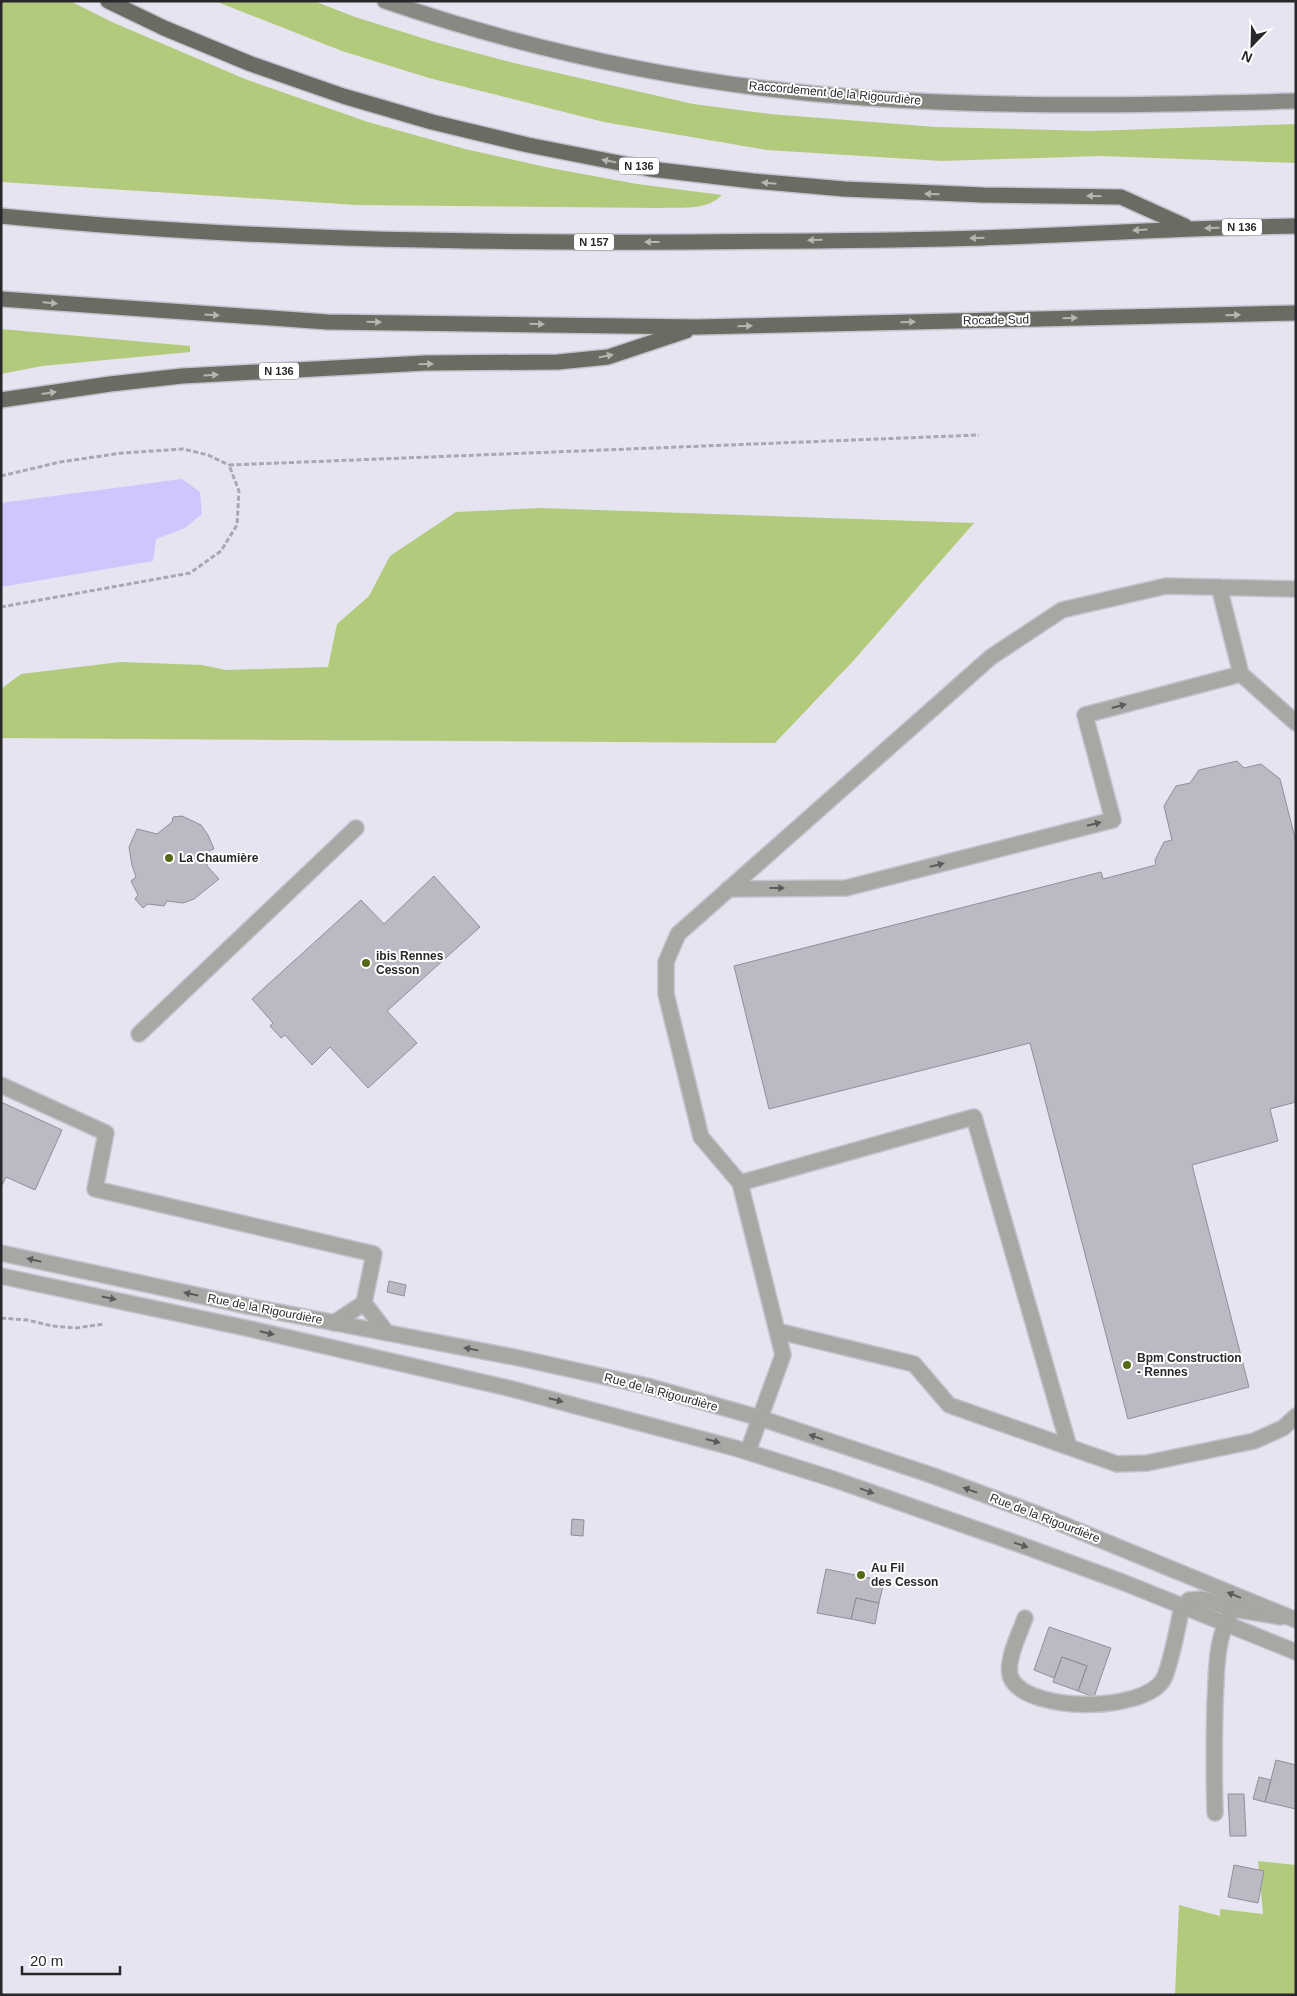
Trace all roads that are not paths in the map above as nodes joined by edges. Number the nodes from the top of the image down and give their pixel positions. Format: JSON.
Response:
{"nodes":[{"id":1,"x":108,"y":1,"type":"edge"},
{"id":2,"x":384,"y":1,"type":"edge"},
{"id":3,"x":1296,"y":101,"type":"edge"},
{"id":4,"x":1,"y":216,"type":"edge"},
{"id":5,"x":1296,"y":226,"type":"edge"},
{"id":6,"x":1188,"y":228,"type":"junction"},
{"id":7,"x":1,"y":299,"type":"edge"},
{"id":8,"x":1296,"y":313,"type":"edge"},
{"id":9,"x":697,"y":327,"type":"junction"},
{"id":10,"x":1,"y":400,"type":"edge"},
{"id":11,"x":1219,"y":588,"type":"junction"},
{"id":12,"x":1296,"y":589,"type":"edge"},
{"id":13,"x":1241,"y":674,"type":"junction"},
{"id":14,"x":1296,"y":723,"type":"edge"},
{"id":15,"x":356,"y":828,"type":"dead end"},
{"id":16,"x":728,"y":889,"type":"junction"},
{"id":17,"x":139,"y":1034,"type":"dead end"},
{"id":18,"x":1,"y":1085,"type":"edge"},
{"id":19,"x":740,"y":1183,"type":"junction"},
{"id":20,"x":1,"y":1253,"type":"edge"},
{"id":21,"x":1,"y":1276,"type":"edge"},
{"id":22,"x":364,"y":1303,"type":"junction"},
{"id":23,"x":334,"y":1323,"type":"junction"},
{"id":24,"x":777,"y":1331,"type":"junction"},
{"id":25,"x":387,"y":1333,"type":"junction"},
{"id":26,"x":1296,"y":1416,"type":"edge"},
{"id":27,"x":760,"y":1418,"type":"junction"},
{"id":28,"x":1069,"y":1447,"type":"junction"},
{"id":29,"x":748,"y":1452,"type":"junction"},
{"id":30,"x":1182,"y":1606,"type":"junction"},
{"id":31,"x":1234,"y":1609,"type":"junction"},
{"id":32,"x":1025,"y":1618,"type":"dead end"},
{"id":33,"x":1295,"y":1620,"type":"edge"},
{"id":34,"x":1225,"y":1624,"type":"junction"},
{"id":35,"x":1296,"y":1652,"type":"edge"},
{"id":36,"x":1215,"y":1813,"type":"dead end"}],
"edges":[{"from":6,"to":1,"type":"highway","number":"N 136","one_way":true},
{"from":2,"to":3,"type":"main road","name":"Raccordement de la Rigourdière"},
{"from":6,"to":4,"type":"highway","number":"N 157","one_way":true},
{"from":5,"to":6,"type":"highway","number":"N 136","one_way":true},
{"from":7,"to":9,"type":"highway","name":"Rocade Sud","one_way":true},
{"from":9,"to":8,"type":"highway","name":"Rocade Sud","number":"N 136","one_way":true},
{"from":10,"to":9,"type":"highway","number":"N 136","one_way":true},
{"from":11,"to":12,"type":"street"},
{"from":11,"to":13,"type":"street"},
{"from":11,"to":16,"type":"street"},
{"from":13,"to":14,"type":"street"},
{"from":16,"to":13,"type":"street","one_way":true},
{"from":15,"to":17,"type":"street"},
{"from":16,"to":19,"type":"street"},
{"from":18,"to":22,"type":"street"},
{"from":19,"to":24,"type":"street"},
{"from":19,"to":28,"type":"street"},
{"from":23,"to":20,"type":"street","name":"Rue de la Rigourdière","one_way":true},
{"from":21,"to":29,"type":"street","name":"Rue de la Rigourdière","one_way":true},
{"from":22,"to":23,"type":"street"},
{"from":22,"to":25,"type":"street"},
{"from":23,"to":25,"type":"street","name":"Rue de la Rigourdière"},
{"from":24,"to":27,"type":"street"},
{"from":24,"to":28,"type":"street"},
{"from":27,"to":25,"type":"street","name":"Rue de la Rigourdière","one_way":true},
{"from":26,"to":28,"type":"street"},
{"from":27,"to":29,"type":"street"},
{"from":33,"to":27,"type":"street","name":"Rue de la Rigourdière","one_way":true},
{"from":29,"to":30,"type":"street","name":"Rue de la Rigourdière","one_way":true},
{"from":30,"to":31,"type":"street","name":"Rue de la Rigourdière"},
{"from":30,"to":32,"type":"street"},
{"from":30,"to":34,"type":"street","name":"Rue de la Rigourdière"},
{"from":31,"to":33,"type":"street","name":"Rue de la Rigourdière"},
{"from":31,"to":34,"type":"street"},
{"from":34,"to":35,"type":"street","name":"Rue de la Rigourdière"},
{"from":34,"to":36,"type":"street"}]}
